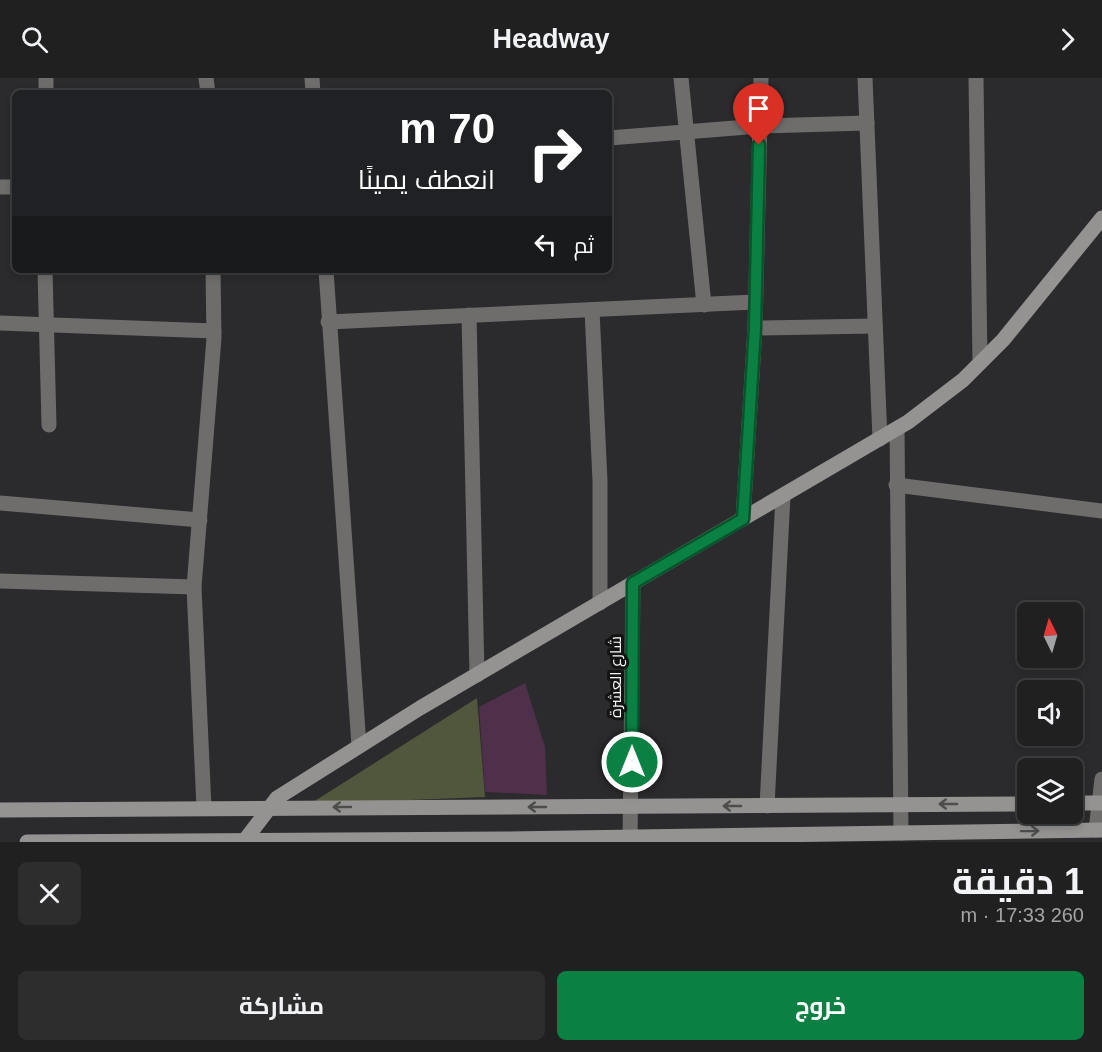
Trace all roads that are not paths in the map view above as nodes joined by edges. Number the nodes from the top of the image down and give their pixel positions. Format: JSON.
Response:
{"nodes":[{"id":1,"x":681,"y":78,"type":"edge"},
{"id":2,"x":760,"y":78,"type":"edge"},
{"id":3,"x":865,"y":78,"type":"edge"},
{"id":4,"x":976,"y":78,"type":"edge"},
{"id":5,"x":867,"y":123,"type":"junction"},
{"id":6,"x":760,"y":126,"type":"junction"},
{"id":7,"x":685,"y":133,"type":"junction"},
{"id":8,"x":612,"y":138,"type":"edge"},
{"id":9,"x":1102,"y":218,"type":"edge"},
{"id":10,"x":45,"y":273,"type":"edge"},
{"id":11,"x":213,"y":273,"type":"edge"},
{"id":12,"x":326,"y":273,"type":"edge"},
{"id":13,"x":756,"y":302,"type":"junction"},
{"id":14,"x":704,"y":305,"type":"junction"},
{"id":15,"x":592,"y":310,"type":"junction"},
{"id":16,"x":469,"y":315,"type":"junction"},
{"id":17,"x":328,"y":322,"type":"junction"},
{"id":18,"x":0,"y":323,"type":"edge"},
{"id":19,"x":45,"y":324,"type":"junction"},
{"id":20,"x":875,"y":326,"type":"junction"},
{"id":21,"x":755,"y":328,"type":"junction"},
{"id":22,"x":214,"y":331,"type":"junction"},
{"id":23,"x":980,"y":363,"type":"junction"},
{"id":24,"x":49,"y":425,"type":"dead end"},
{"id":25,"x":897,"y":429,"type":"junction"},
{"id":26,"x":880,"y":439,"type":"junction"},
{"id":27,"x":896,"y":485,"type":"junction"},
{"id":28,"x":783,"y":496,"type":"junction"},
{"id":29,"x":0,"y":503,"type":"edge"},
{"id":30,"x":1102,"y":511,"type":"edge"},
{"id":31,"x":743,"y":519,"type":"junction"},
{"id":32,"x":200,"y":520,"type":"junction"},
{"id":33,"x":0,"y":581,"type":"edge"},
{"id":34,"x":633,"y":583,"type":"junction"},
{"id":35,"x":194,"y":587,"type":"junction"},
{"id":36,"x":600,"y":603,"type":"junction"},
{"id":37,"x":477,"y":675,"type":"junction"},
{"id":38,"x":359,"y":746,"type":"junction"},
{"id":39,"x":1102,"y":779,"type":"edge"},
{"id":40,"x":1083,"y":803,"type":"edge"},
{"id":41,"x":1101,"y":803,"type":"edge"},
{"id":42,"x":1017,"y":804,"type":"edge"},
{"id":43,"x":900,"y":805,"type":"junction"},
{"id":44,"x":768,"y":806,"type":"junction"},
{"id":45,"x":270,"y":807,"type":"junction"},
{"id":46,"x":632,"y":807,"type":"junction"},
{"id":47,"x":204,"y":808,"type":"junction"},
{"id":48,"x":0,"y":810,"type":"edge"},
{"id":49,"x":1099,"y":830,"type":"edge"},
{"id":50,"x":901,"y":833,"type":"junction"},
{"id":51,"x":878,"y":838,"type":"edge"},
{"id":52,"x":245,"y":840,"type":"junction"},
{"id":53,"x":630,"y":840,"type":"edge"},
{"id":54,"x":452,"y":841,"type":"edge"},
{"id":55,"x":27,"y":842,"type":"edge"}],
"edges":[{"from":1,"to":7,"type":"street"},
{"from":2,"to":6,"type":"street"},
{"from":3,"to":5,"type":"street"},
{"from":4,"to":23,"type":"street"},
{"from":5,"to":6,"type":"street"},
{"from":5,"to":20,"type":"street"},
{"from":6,"to":7,"type":"street"},
{"from":6,"to":13,"type":"street"},
{"from":7,"to":8,"type":"street"},
{"from":7,"to":14,"type":"street"},
{"from":9,"to":23,"type":"main road"},
{"from":10,"to":19,"type":"street"},
{"from":11,"to":22,"type":"street"},
{"from":12,"to":17,"type":"street"},
{"from":13,"to":14,"type":"street"},
{"from":13,"to":21,"type":"street"},
{"from":14,"to":15,"type":"street"},
{"from":15,"to":16,"type":"street"},
{"from":15,"to":36,"type":"street"},
{"from":16,"to":17,"type":"street"},
{"from":16,"to":37,"type":"street"},
{"from":17,"to":38,"type":"street"},
{"from":18,"to":19,"type":"street"},
{"from":19,"to":22,"type":"street"},
{"from":19,"to":24,"type":"street"},
{"from":20,"to":21,"type":"street"},
{"from":20,"to":26,"type":"street"},
{"from":21,"to":31,"type":"street"},
{"from":22,"to":32,"type":"street"},
{"from":23,"to":25,"type":"main road"},
{"from":25,"to":26,"type":"main road"},
{"from":25,"to":27,"type":"street"},
{"from":26,"to":28,"type":"main road"},
{"from":27,"to":30,"type":"street"},
{"from":27,"to":43,"type":"street"},
{"from":28,"to":31,"type":"main road"},
{"from":28,"to":44,"type":"street"},
{"from":29,"to":32,"type":"street"},
{"from":31,"to":34,"type":"main road"},
{"from":32,"to":35,"type":"street"},
{"from":33,"to":35,"type":"street"},
{"from":34,"to":36,"type":"main road"},
{"from":34,"to":46,"type":"street","name":"شارع العشرة"},
{"from":35,"to":47,"type":"street"},
{"from":36,"to":37,"type":"main road"},
{"from":37,"to":38,"type":"main road"},
{"from":38,"to":45,"type":"main road"},
{"from":39,"to":41,"type":"street"},
{"from":40,"to":41,"type":"main road"},
{"from":41,"to":49,"type":"street"},
{"from":42,"to":43,"type":"main road","one_way":true},
{"from":43,"to":44,"type":"main road"},
{"from":43,"to":50,"type":"street"},
{"from":44,"to":46,"type":"main road","one_way":true},
{"from":46,"to":45,"type":"main road","one_way":true},
{"from":45,"to":47,"type":"main road"},
{"from":45,"to":52,"type":"main road"},
{"from":46,"to":53,"type":"street","name":"شارع العشرة"},
{"from":47,"to":48,"type":"main road"},
{"from":50,"to":49,"type":"main road","one_way":true},
{"from":50,"to":51,"type":"main road"},
{"from":51,"to":53,"type":"main road"},
{"from":52,"to":54,"type":"main road"},
{"from":52,"to":55,"type":"main road"},
{"from":53,"to":54,"type":"main road"}]}
